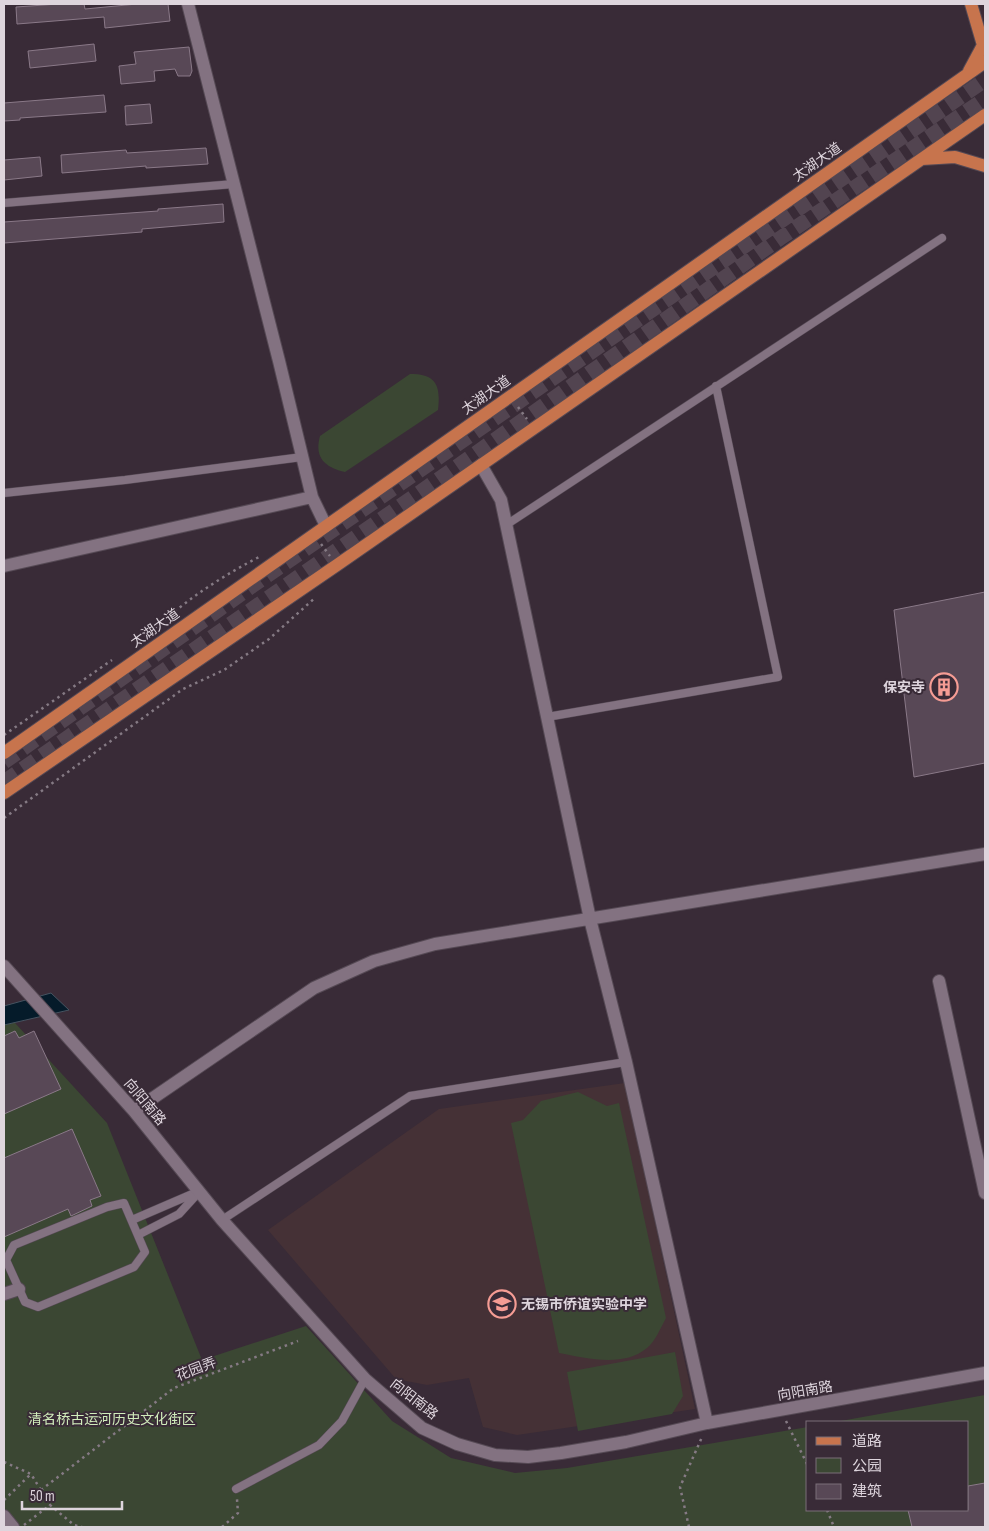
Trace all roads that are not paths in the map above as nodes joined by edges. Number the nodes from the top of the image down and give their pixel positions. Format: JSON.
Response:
{"nodes":[{"id":1,"x":188,"y":4,"type":"edge"},
{"id":2,"x":971,"y":4,"type":"edge"},
{"id":3,"x":985,"y":62,"type":"edge"},
{"id":4,"x":968,"y":74,"type":"junction"},
{"id":5,"x":985,"y":115,"type":"edge"},
{"id":6,"x":922,"y":159,"type":"junction"},
{"id":7,"x":985,"y":166,"type":"edge"},
{"id":8,"x":234,"y":184,"type":"junction"},
{"id":9,"x":4,"y":203,"type":"edge"},
{"id":10,"x":942,"y":238,"type":"dead end"},
{"id":11,"x":716,"y":386,"type":"junction"},
{"id":12,"x":302,"y":457,"type":"junction"},
{"id":13,"x":481,"y":465,"type":"junction"},
{"id":14,"x":4,"y":493,"type":"edge"},
{"id":15,"x":312,"y":497,"type":"junction"},
{"id":16,"x":506,"y":524,"type":"junction"},
{"id":17,"x":326,"y":526,"type":"junction"},
{"id":18,"x":4,"y":566,"type":"edge"},
{"id":19,"x":547,"y":717,"type":"junction"},
{"id":20,"x":4,"y":753,"type":"edge"},
{"id":21,"x":4,"y":792,"type":"edge"},
{"id":22,"x":985,"y":854,"type":"edge"},
{"id":23,"x":590,"y":919,"type":"junction"},
{"id":24,"x":8,"y":973,"type":"edge"},
{"id":25,"x":939,"y":981,"type":"dead end"},
{"id":26,"x":626,"y":1062,"type":"junction"},
{"id":27,"x":134,"y":1111,"type":"junction"},
{"id":28,"x":199,"y":1192,"type":"junction"},
{"id":29,"x":985,"y":1193,"type":"edge"},
{"id":30,"x":132,"y":1220,"type":"junction"},
{"id":31,"x":222,"y":1220,"type":"junction"},
{"id":32,"x":138,"y":1235,"type":"junction"},
{"id":33,"x":19,"y":1289,"type":"junction"},
{"id":34,"x":4,"y":1294,"type":"edge"},
{"id":35,"x":985,"y":1373,"type":"edge"},
{"id":36,"x":365,"y":1379,"type":"junction"},
{"id":37,"x":707,"y":1423,"type":"junction"},
{"id":38,"x":236,"y":1489,"type":"road end"},
{"id":39,"x":4,"y":1516,"type":"edge"},
{"id":40,"x":13,"y":1527,"type":"edge"}],
"edges":[{"from":1,"to":8,"type":"street"},
{"from":2,"to":4,"type":"main road"},
{"from":3,"to":4,"type":"main road","name":"太湖大道"},
{"from":4,"to":17,"type":"main road","name":"太湖大道"},
{"from":5,"to":6,"type":"main road"},
{"from":6,"to":7,"type":"main road"},
{"from":6,"to":13,"type":"main road"},
{"from":8,"to":9,"type":"lane"},
{"from":8,"to":12,"type":"street"},
{"from":10,"to":11,"type":"lane"},
{"from":11,"to":16,"type":"lane"},
{"from":11,"to":19,"type":"lane"},
{"from":12,"to":14,"type":"lane"},
{"from":12,"to":15,"type":"street"},
{"from":13,"to":16,"type":"street"},
{"from":13,"to":21,"type":"main road"},
{"from":15,"to":17,"type":"street"},
{"from":15,"to":18,"type":"street"},
{"from":16,"to":19,"type":"street"},
{"from":17,"to":20,"type":"main road","name":"太湖大道"},
{"from":19,"to":23,"type":"street"},
{"from":22,"to":23,"type":"street"},
{"from":23,"to":26,"type":"street"},
{"from":23,"to":27,"type":"street"},
{"from":24,"to":27,"type":"street","name":"向阳南路"},
{"from":25,"to":29,"type":"street"},
{"from":26,"to":31,"type":"lane"},
{"from":26,"to":37,"type":"street"},
{"from":27,"to":28,"type":"street","name":"向阳南路"},
{"from":28,"to":30,"type":"lane"},
{"from":28,"to":31,"type":"street","name":"向阳南路"},
{"from":28,"to":32,"type":"lane"},
{"from":30,"to":32,"type":"lane"},
{"from":30,"to":33,"type":"lane"},
{"from":31,"to":36,"type":"street","name":"向阳南路"},
{"from":32,"to":33,"type":"lane"},
{"from":33,"to":34,"type":"street"},
{"from":35,"to":37,"type":"street","name":"向阳南路"},
{"from":36,"to":37,"type":"street","name":"向阳南路"},
{"from":36,"to":38,"type":"lane"},
{"from":39,"to":40,"type":"street"}]}
